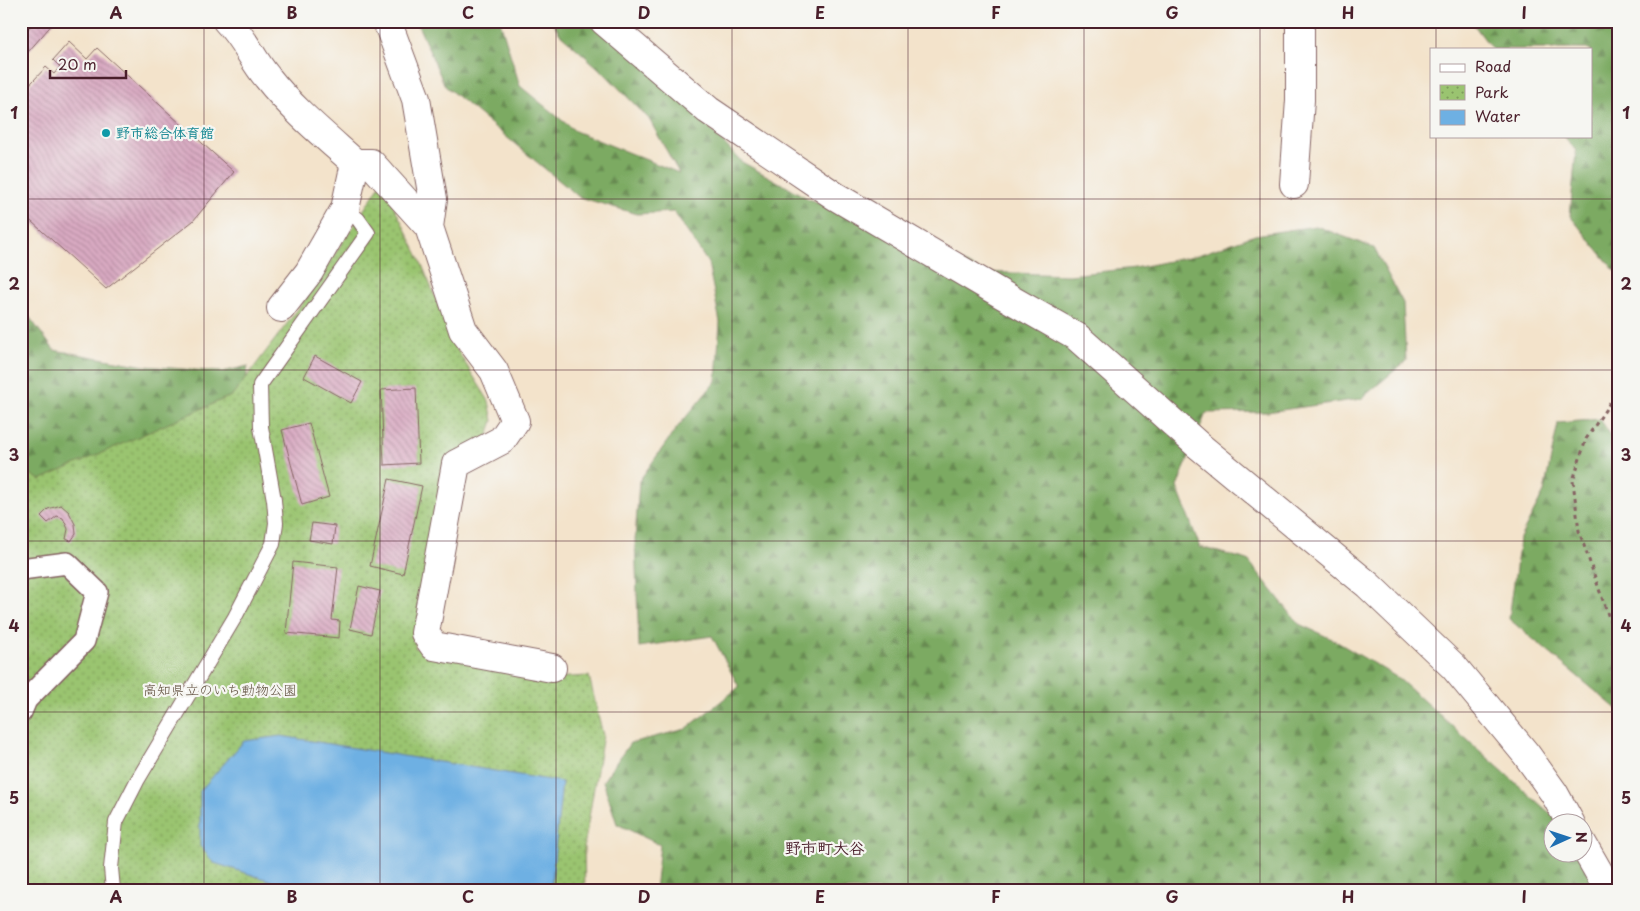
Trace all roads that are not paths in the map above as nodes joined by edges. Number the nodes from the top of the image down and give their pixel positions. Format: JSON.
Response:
{"nodes":[{"id":1,"x":227,"y":21,"type":"edge"},
{"id":2,"x":388,"y":21,"type":"edge"},
{"id":3,"x":604,"y":21,"type":"edge"},
{"id":4,"x":1300,"y":21,"type":"edge"},
{"id":5,"x":355,"y":163,"type":"junction"},
{"id":6,"x":1294,"y":184,"type":"dead end"},
{"id":7,"x":345,"y":209,"type":"junction"},
{"id":8,"x":429,"y":227,"type":"junction"},
{"id":9,"x":281,"y":308,"type":"dead end"},
{"id":10,"x":21,"y":569,"type":"edge"},
{"id":11,"x":552,"y":668,"type":"dead end"},
{"id":12,"x":21,"y":712,"type":"edge"},
{"id":13,"x":1566,"y":814,"type":"edge"},
{"id":14,"x":1592,"y":860,"type":"edge"},
{"id":15,"x":113,"y":890,"type":"edge"},
{"id":16,"x":1609,"y":890,"type":"edge"}],
"edges":[{"from":1,"to":5,"type":"street"},
{"from":2,"to":8,"type":"street"},
{"from":3,"to":13,"type":"street"},
{"from":4,"to":6,"type":"street"},
{"from":5,"to":7,"type":"street"},
{"from":5,"to":8,"type":"street"},
{"from":7,"to":9,"type":"street"},
{"from":7,"to":15,"type":"lane"},
{"from":8,"to":11,"type":"street"},
{"from":10,"to":12,"type":"street"},
{"from":14,"to":16,"type":"street"}]}
